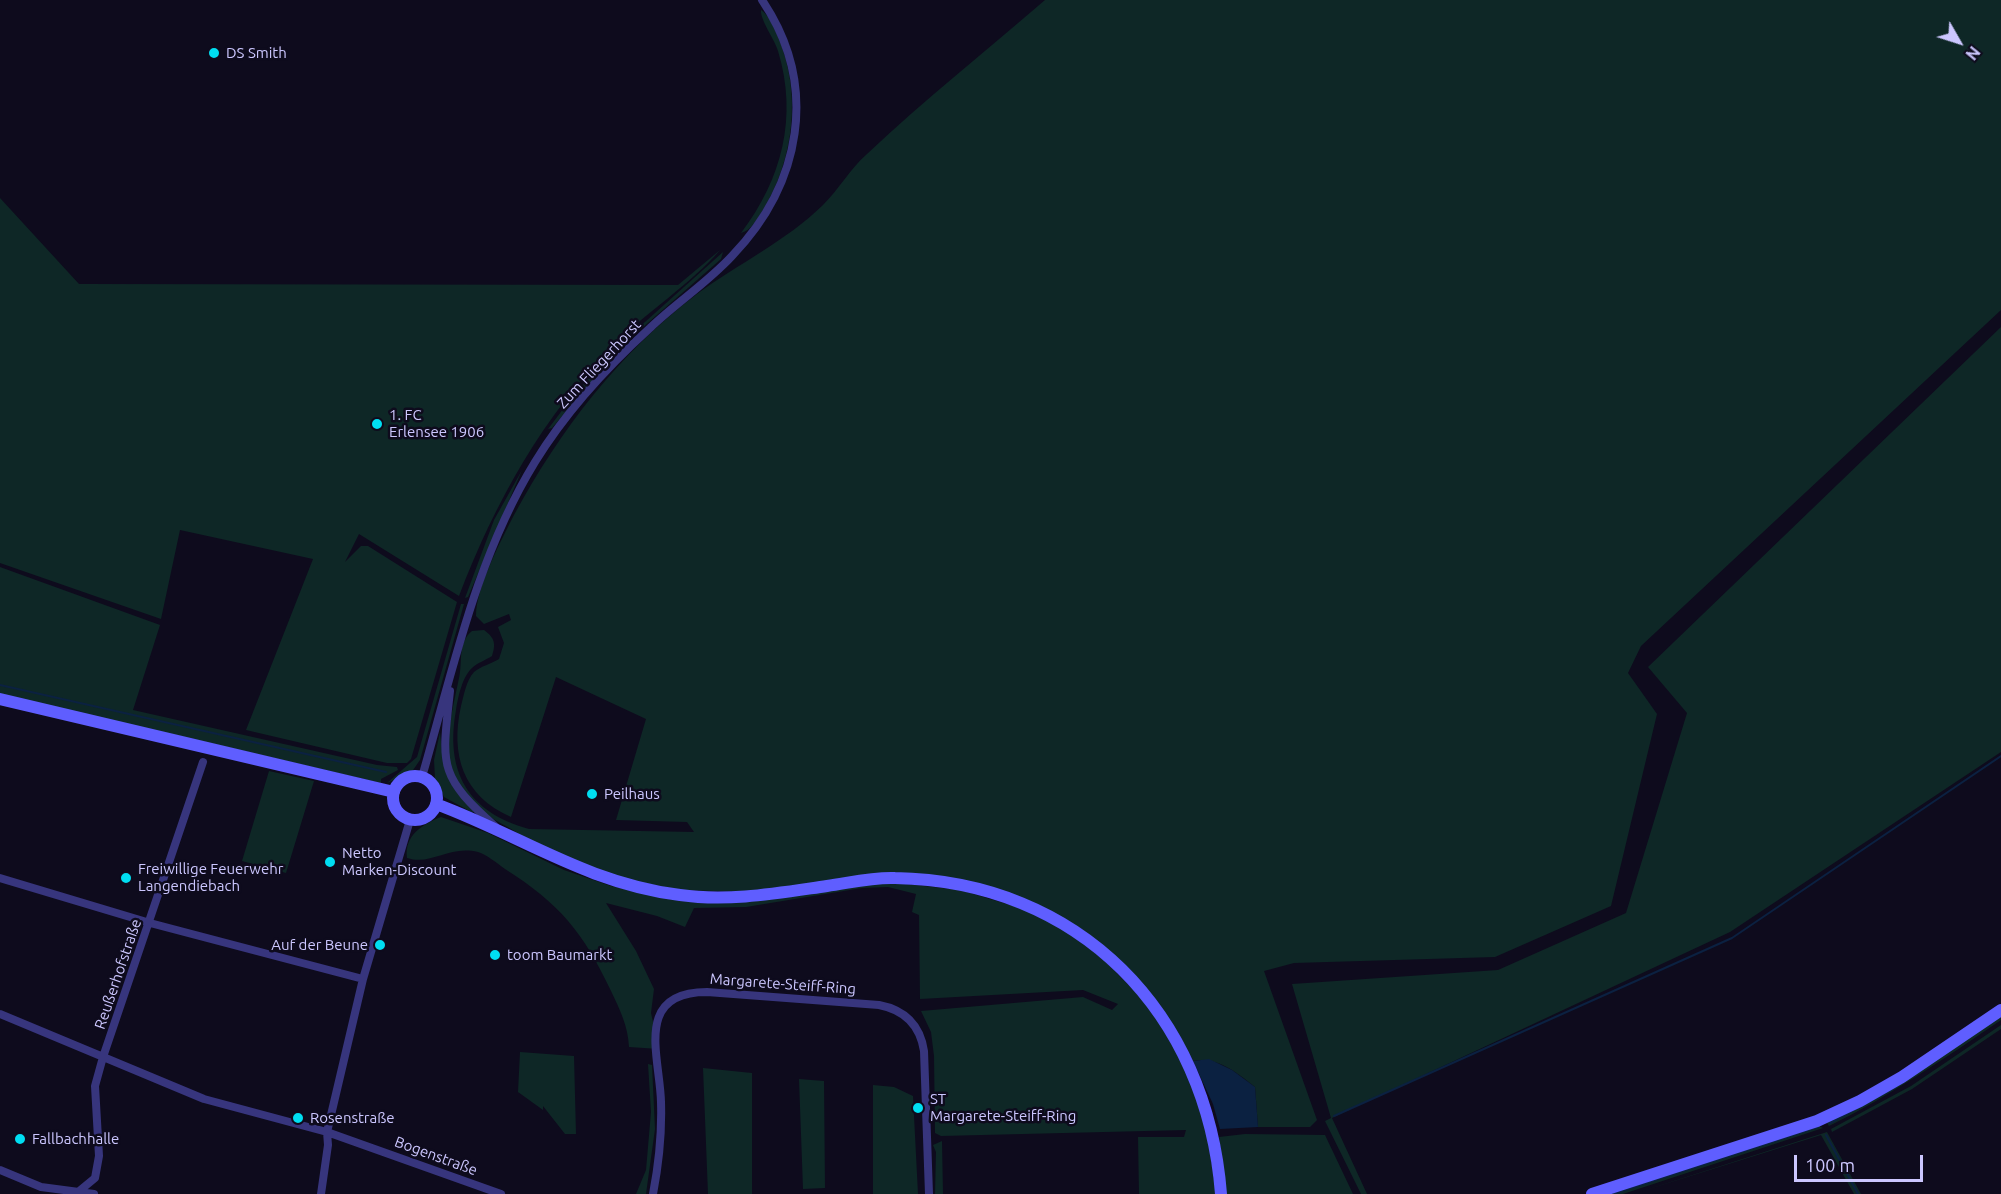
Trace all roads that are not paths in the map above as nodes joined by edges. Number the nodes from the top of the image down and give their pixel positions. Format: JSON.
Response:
{"nodes":[{"id":1,"x":762,"y":0,"type":"edge"},
{"id":2,"x":453,"y":664,"type":"junction"},
{"id":3,"x":0,"y":699,"type":"edge"},
{"id":4,"x":203,"y":762,"type":"dead end"},
{"id":5,"x":422,"y":777,"type":"junction"},
{"id":6,"x":394,"y":792,"type":"junction"},
{"id":7,"x":436,"y":804,"type":"junction"},
{"id":8,"x":410,"y":820,"type":"junction"},
{"id":9,"x":507,"y":836,"type":"junction"},
{"id":10,"x":0,"y":878,"type":"edge"},
{"id":11,"x":150,"y":923,"type":"junction"},
{"id":12,"x":363,"y":979,"type":"junction"},
{"id":13,"x":2001,"y":1010,"type":"edge"},
{"id":14,"x":0,"y":1014,"type":"edge"},
{"id":15,"x":103,"y":1057,"type":"junction"},
{"id":16,"x":327,"y":1132,"type":"junction"},
{"id":17,"x":0,"y":1170,"type":"edge"},
{"id":18,"x":78,"y":1193,"type":"edge"},
{"id":19,"x":94,"y":1194,"type":"edge"},
{"id":20,"x":321,"y":1194,"type":"edge"},
{"id":21,"x":501,"y":1194,"type":"edge"},
{"id":22,"x":653,"y":1194,"type":"edge"},
{"id":23,"x":929,"y":1194,"type":"edge"},
{"id":24,"x":1221,"y":1194,"type":"edge"},
{"id":25,"x":1592,"y":1194,"type":"edge"}],
"edges":[{"from":1,"to":2,"type":"street","name":"Zum Fliegerhorst"},
{"from":2,"to":5,"type":"street","name":"Zum Fliegerhorst"},
{"from":2,"to":9,"type":"street"},
{"from":3,"to":6,"type":"main road"},
{"from":4,"to":11,"type":"street","name":"Reußerhofstraße"},
{"from":5,"to":6,"type":"main road"},
{"from":5,"to":7,"type":"main road"},
{"from":6,"to":8,"type":"main road"},
{"from":7,"to":8,"type":"main road"},
{"from":7,"to":9,"type":"main road"},
{"from":8,"to":12,"type":"street"},
{"from":9,"to":24,"type":"main road"},
{"from":10,"to":11,"type":"street"},
{"from":11,"to":12,"type":"street"},
{"from":11,"to":15,"type":"street","name":"Reußerhofstraße"},
{"from":12,"to":16,"type":"street"},
{"from":13,"to":25,"type":"main road"},
{"from":14,"to":15,"type":"street"},
{"from":15,"to":16,"type":"street"},
{"from":15,"to":18,"type":"street","name":"Reußerhofstraße"},
{"from":16,"to":20,"type":"street"},
{"from":16,"to":21,"type":"street","name":"Bogenstraße"},
{"from":17,"to":18,"type":"street"},
{"from":18,"to":19,"type":"street"},
{"from":22,"to":23,"type":"street","name":"Margarete-Steiff-Ring"}]}
